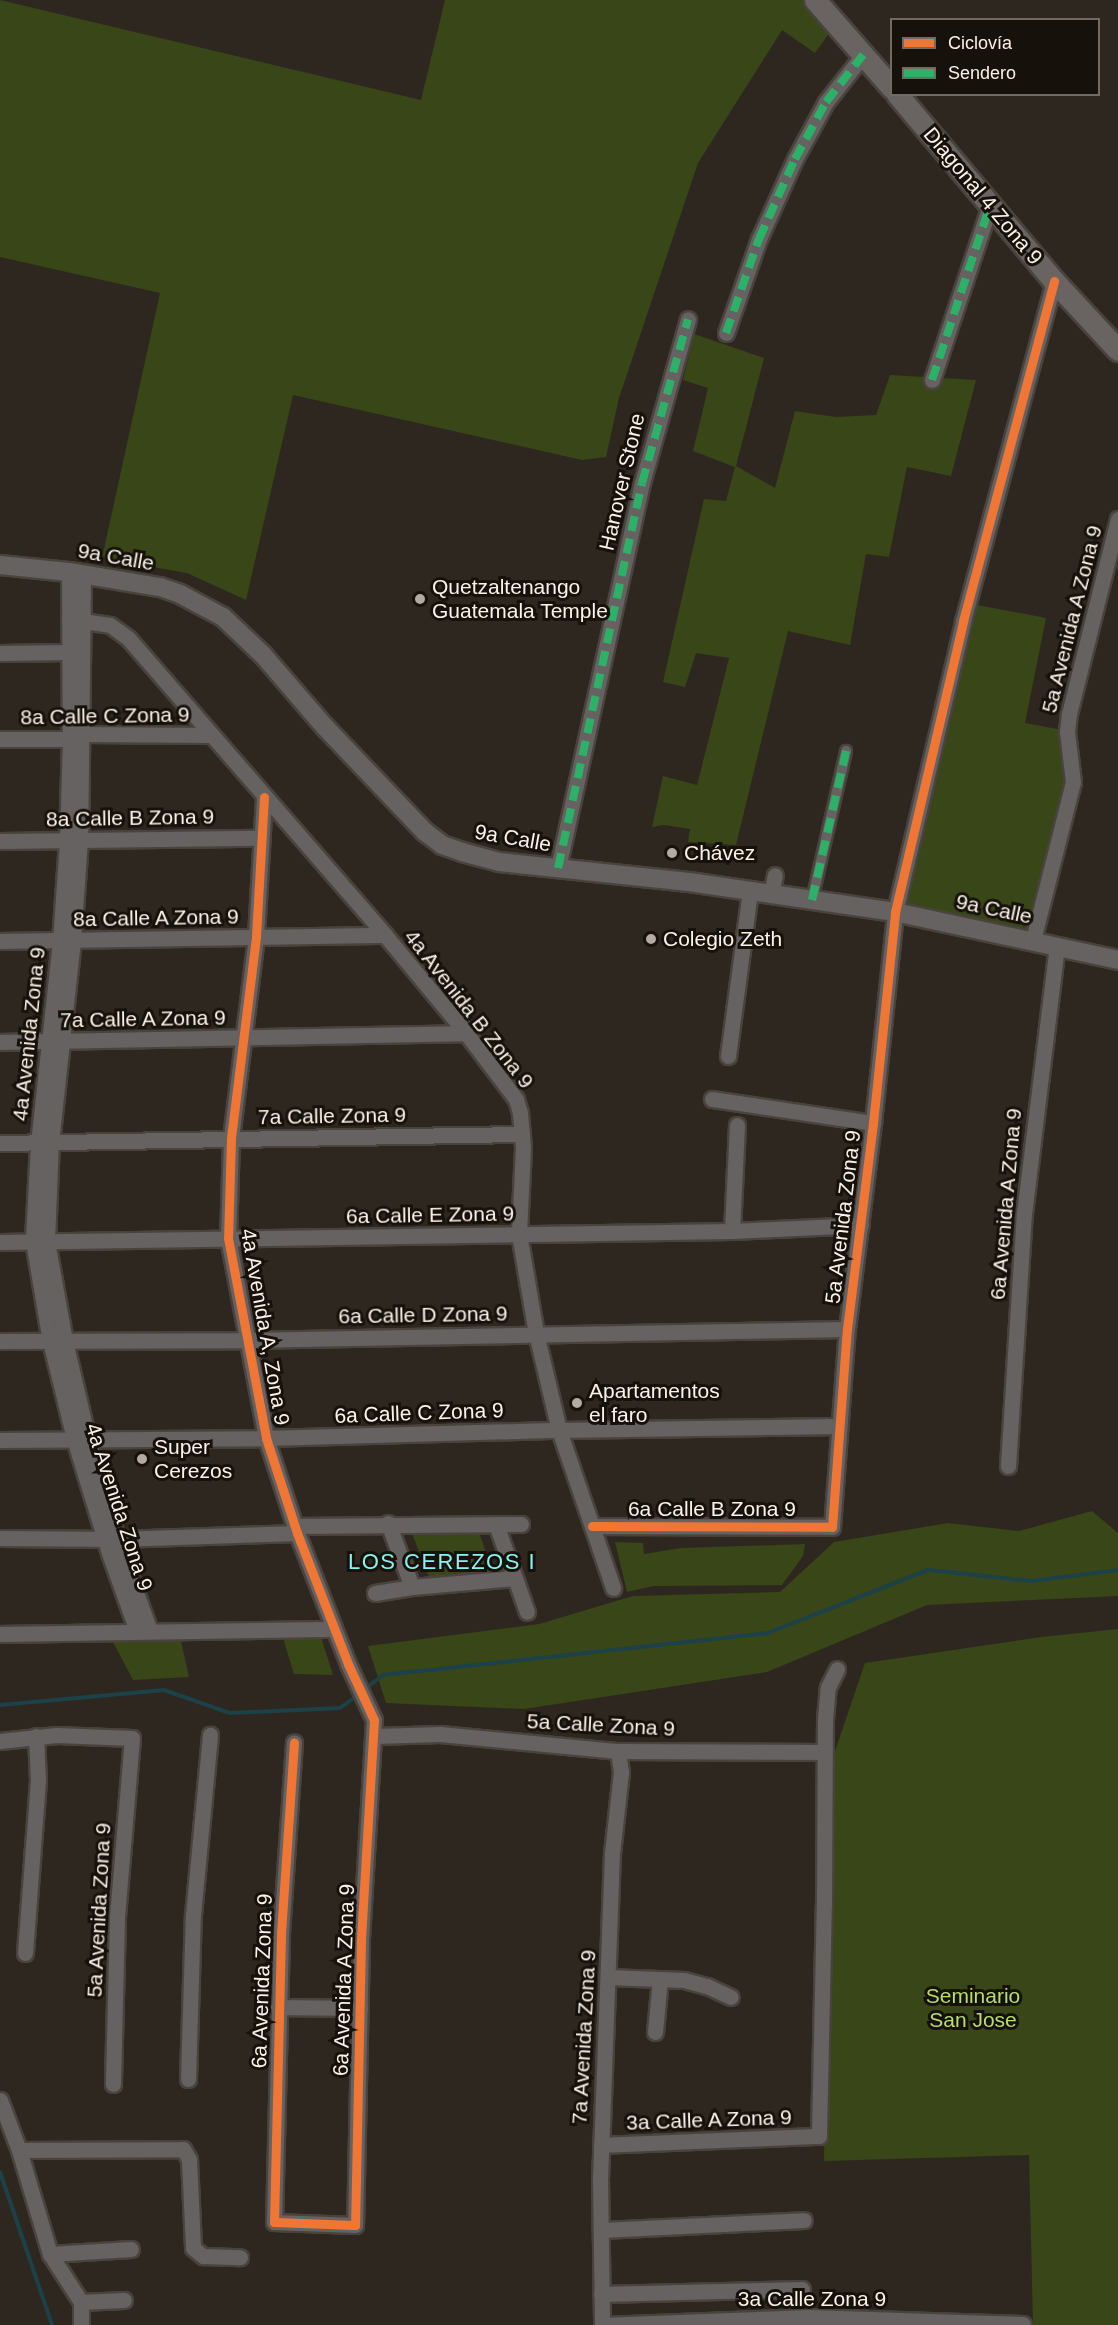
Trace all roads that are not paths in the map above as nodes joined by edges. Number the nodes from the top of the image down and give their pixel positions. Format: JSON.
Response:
{"nodes":[{"id":1,"x":815,"y":0,"type":"edge"},
{"id":2,"x":863,"y":55,"type":"junction"},
{"id":3,"x":890,"y":87,"type":"edge"},
{"id":4,"x":899,"y":96,"type":"edge"},
{"id":5,"x":991,"y":203,"type":"junction"},
{"id":6,"x":1054,"y":280,"type":"junction"},
{"id":7,"x":688,"y":319,"type":"dead end"},
{"id":8,"x":726,"y":333,"type":"dead end"},
{"id":9,"x":1118,"y":350,"type":"edge"},
{"id":10,"x":932,"y":380,"type":"dead end"},
{"id":11,"x":1118,"y":519,"type":"edge"},
{"id":12,"x":0,"y":565,"type":"edge"},
{"id":13,"x":76,"y":573,"type":"junction"},
{"id":14,"x":76,"y":619,"type":"junction"},
{"id":15,"x":0,"y":652,"type":"edge"},
{"id":16,"x":69,"y":652,"type":"junction"},
{"id":17,"x":211,"y":735,"type":"junction"},
{"id":18,"x":76,"y":736,"type":"junction"},
{"id":19,"x":0,"y":739,"type":"edge"},
{"id":20,"x":846,"y":751,"type":"dead end"},
{"id":21,"x":264,"y":797,"type":"junction"},
{"id":22,"x":261,"y":838,"type":"junction"},
{"id":23,"x":73,"y":840,"type":"junction"},
{"id":24,"x":0,"y":841,"type":"edge"},
{"id":25,"x":558,"y":868,"type":"junction"},
{"id":26,"x":775,"y":875,"type":"dead end"},
{"id":27,"x":750,"y":892,"type":"junction"},
{"id":28,"x":771,"y":895,"type":"junction"},
{"id":29,"x":812,"y":900,"type":"junction"},
{"id":30,"x":895,"y":912,"type":"junction"},
{"id":31,"x":385,"y":935,"type":"junction"},
{"id":32,"x":256,"y":937,"type":"junction"},
{"id":33,"x":0,"y":940,"type":"edge"},
{"id":34,"x":67,"y":940,"type":"junction"},
{"id":35,"x":1033,"y":940,"type":"junction"},
{"id":36,"x":1056,"y":946,"type":"junction"},
{"id":37,"x":1118,"y":960,"type":"edge"},
{"id":38,"x":466,"y":1033,"type":"junction"},
{"id":39,"x":243,"y":1038,"type":"junction"},
{"id":40,"x":0,"y":1041,"type":"edge"},
{"id":41,"x":55,"y":1041,"type":"junction"},
{"id":42,"x":728,"y":1056,"type":"dead end"},
{"id":43,"x":712,"y":1099,"type":"dead end"},
{"id":44,"x":873,"y":1123,"type":"junction"},
{"id":45,"x":737,"y":1125,"type":"dead end"},
{"id":46,"x":522,"y":1134,"type":"junction"},
{"id":47,"x":231,"y":1139,"type":"junction"},
{"id":48,"x":0,"y":1143,"type":"edge"},
{"id":49,"x":44,"y":1143,"type":"junction"},
{"id":50,"x":861,"y":1226,"type":"junction"},
{"id":51,"x":732,"y":1231,"type":"junction"},
{"id":52,"x":519,"y":1234,"type":"junction"},
{"id":53,"x":228,"y":1238,"type":"junction"},
{"id":54,"x":40,"y":1241,"type":"junction"},
{"id":55,"x":0,"y":1242,"type":"edge"},
{"id":56,"x":847,"y":1329,"type":"junction"},
{"id":57,"x":536,"y":1333,"type":"junction"},
{"id":58,"x":245,"y":1340,"type":"junction"},
{"id":59,"x":0,"y":1341,"type":"edge"},
{"id":60,"x":57,"y":1341,"type":"junction"},
{"id":61,"x":839,"y":1426,"type":"junction"},
{"id":62,"x":559,"y":1430,"type":"junction"},
{"id":63,"x":266,"y":1438,"type":"junction"},
{"id":64,"x":81,"y":1439,"type":"junction"},
{"id":65,"x":0,"y":1440,"type":"edge"},
{"id":66,"x":1008,"y":1466,"type":"dead end"},
{"id":67,"x":387,"y":1524,"type":"junction"},
{"id":68,"x":496,"y":1524,"type":"junction"},
{"id":69,"x":521,"y":1524,"type":"dead end"},
{"id":70,"x":592,"y":1526,"type":"junction"},
{"id":71,"x":832,"y":1527,"type":"joint"},
{"id":72,"x":296,"y":1530,"type":"junction"},
{"id":73,"x":0,"y":1538,"type":"edge"},
{"id":74,"x":110,"y":1538,"type":"junction"},
{"id":75,"x":515,"y":1578,"type":"junction"},
{"id":76,"x":412,"y":1587,"type":"junction"},
{"id":77,"x":613,"y":1588,"type":"dead end"},
{"id":78,"x":375,"y":1593,"type":"dead end"},
{"id":79,"x":527,"y":1612,"type":"dead end"},
{"id":80,"x":334,"y":1629,"type":"junction"},
{"id":81,"x":144,"y":1631,"type":"junction"},
{"id":82,"x":0,"y":1634,"type":"edge"},
{"id":83,"x":837,"y":1669,"type":"dead end"},
{"id":84,"x":210,"y":1735,"type":"dead end"},
{"id":85,"x":36,"y":1736,"type":"junction"},
{"id":86,"x":375,"y":1736,"type":"junction"},
{"id":87,"x":0,"y":1741,"type":"edge"},
{"id":88,"x":294,"y":1742,"type":"dead end"},
{"id":89,"x":618,"y":1751,"type":"junction"},
{"id":90,"x":824,"y":1752,"type":"junction"},
{"id":91,"x":25,"y":1953,"type":"dead end"},
{"id":92,"x":608,"y":1977,"type":"junction"},
{"id":93,"x":660,"y":1979,"type":"junction"},
{"id":94,"x":730,"y":1997,"type":"dead end"},
{"id":95,"x":278,"y":2007,"type":"junction"},
{"id":96,"x":360,"y":2008,"type":"junction"},
{"id":97,"x":655,"y":2031,"type":"dead end"},
{"id":98,"x":188,"y":2079,"type":"dead end"},
{"id":99,"x":113,"y":2084,"type":"dead end"},
{"id":100,"x":0,"y":2100,"type":"edge"},
{"id":101,"x":601,"y":2145,"type":"junction"},
{"id":102,"x":19,"y":2150,"type":"junction"},
{"id":103,"x":804,"y":2220,"type":"dead end"},
{"id":104,"x":355,"y":2225,"type":"joint"},
{"id":105,"x":602,"y":2230,"type":"junction"},
{"id":106,"x":131,"y":2249,"type":"dead end"},
{"id":107,"x":50,"y":2254,"type":"junction"},
{"id":108,"x":240,"y":2257,"type":"dead end"},
{"id":109,"x":802,"y":2289,"type":"dead end"},
{"id":110,"x":601,"y":2294,"type":"junction"},
{"id":111,"x":124,"y":2300,"type":"dead end"},
{"id":112,"x":81,"y":2302,"type":"junction"},
{"id":113,"x":1023,"y":2324,"type":"edge"},
{"id":114,"x":81,"y":2325,"type":"edge"},
{"id":115,"x":602,"y":2325,"type":"edge"}],
"edges":[{"from":1,"to":2,"type":"main road"},
{"from":2,"to":3,"type":"main road"},
{"from":2,"to":8,"type":"street"},
{"from":4,"to":5,"type":"main road","name":"Diagonal 4 Zona 9"},
{"from":5,"to":6,"type":"main road","name":"Diagonal 4 Zona 9"},
{"from":5,"to":10,"type":"street"},
{"from":6,"to":9,"type":"main road","name":"Diagonal 4 Zona 9"},
{"from":6,"to":30,"type":"street","name":"5a Avenida Zona 9"},
{"from":7,"to":25,"type":"street","name":"Hanover Stone"},
{"from":11,"to":35,"type":"street","name":"5a Avenida A Zona 9"},
{"from":12,"to":13,"type":"street","name":"9a Calle"},
{"from":13,"to":14,"type":"street","name":"4a Avenida Zona 9"},
{"from":13,"to":25,"type":"street","name":"9a Calle"},
{"from":14,"to":16,"type":"street","name":"4a Avenida Zona 9"},
{"from":14,"to":17,"type":"street","name":"4a Avenida B Zona 9"},
{"from":14,"to":18,"type":"street","name":"4a Avenida Zona 9"},
{"from":15,"to":16,"type":"street"},
{"from":16,"to":18,"type":"street","name":"4a Avenida Zona 9"},
{"from":17,"to":18,"type":"street","name":"8a Calle C Zona 9"},
{"from":17,"to":21,"type":"street","name":"4a Avenida B Zona 9"},
{"from":18,"to":19,"type":"street","name":"8a Calle C Zona 9"},
{"from":18,"to":23,"type":"street","name":"4a Avenida Zona 9"},
{"from":20,"to":29,"type":"street"},
{"from":21,"to":22,"type":"street","name":"4a Avenida A, Zona 9"},
{"from":21,"to":31,"type":"street","name":"4a Avenida B Zona 9"},
{"from":22,"to":23,"type":"street","name":"8a Calle B Zona 9"},
{"from":22,"to":32,"type":"street","name":"4a Avenida A, Zona 9"},
{"from":23,"to":24,"type":"street","name":"8a Calle B Zona 9"},
{"from":23,"to":34,"type":"street","name":"4a Avenida Zona 9"},
{"from":25,"to":27,"type":"street","name":"9a Calle"},
{"from":26,"to":28,"type":"street"},
{"from":27,"to":28,"type":"street","name":"9a Calle"},
{"from":27,"to":42,"type":"street"},
{"from":28,"to":29,"type":"street","name":"9a Calle"},
{"from":29,"to":30,"type":"street","name":"9a Calle"},
{"from":30,"to":35,"type":"street","name":"9a Calle"},
{"from":30,"to":44,"type":"street","name":"5a Avenida Zona 9"},
{"from":31,"to":32,"type":"street","name":"8a Calle A Zona 9"},
{"from":31,"to":38,"type":"street","name":"4a Avenida B Zona 9"},
{"from":32,"to":34,"type":"street","name":"8a Calle A Zona 9"},
{"from":32,"to":39,"type":"street","name":"4a Avenida A, Zona 9"},
{"from":33,"to":34,"type":"street","name":"8a Calle A Zona 9"},
{"from":34,"to":41,"type":"street","name":"4a Avenida Zona 9"},
{"from":35,"to":36,"type":"street","name":"9a Calle"},
{"from":36,"to":37,"type":"street","name":"9a Calle"},
{"from":36,"to":66,"type":"street","name":"6a Avenida A Zona 9"},
{"from":38,"to":39,"type":"street","name":"7a Calle A Zona 9"},
{"from":38,"to":46,"type":"street","name":"4a Avenida B Zona 9"},
{"from":39,"to":41,"type":"street","name":"7a Calle A Zona 9"},
{"from":39,"to":47,"type":"street","name":"4a Avenida A, Zona 9"},
{"from":40,"to":41,"type":"street","name":"7a Calle A Zona 9"},
{"from":41,"to":49,"type":"street","name":"4a Avenida Zona 9"},
{"from":43,"to":44,"type":"street"},
{"from":44,"to":50,"type":"street","name":"5a Avenida Zona 9"},
{"from":45,"to":51,"type":"street"},
{"from":46,"to":47,"type":"street","name":"7a Calle Zona 9"},
{"from":46,"to":52,"type":"street","name":"4a Avenida B Zona 9"},
{"from":47,"to":49,"type":"street","name":"7a Calle Zona 9"},
{"from":47,"to":53,"type":"street","name":"4a Avenida A, Zona 9"},
{"from":48,"to":49,"type":"street","name":"7a Calle Zona 9"},
{"from":49,"to":54,"type":"street","name":"4a Avenida Zona 9"},
{"from":50,"to":51,"type":"street","name":"6a Calle E Zona 9"},
{"from":50,"to":56,"type":"street","name":"5a Avenida Zona 9"},
{"from":51,"to":52,"type":"street","name":"6a Calle E Zona 9"},
{"from":52,"to":53,"type":"street","name":"6a Calle E Zona 9"},
{"from":52,"to":57,"type":"street","name":"4a Avenida B Zona 9"},
{"from":53,"to":54,"type":"street","name":"6a Calle E Zona 9"},
{"from":53,"to":58,"type":"street","name":"4a Avenida A, Zona 9"},
{"from":54,"to":55,"type":"street","name":"6a Calle E Zona 9"},
{"from":54,"to":60,"type":"street","name":"4a Avenida Zona 9"},
{"from":56,"to":57,"type":"street","name":"6a Calle D Zona 9"},
{"from":56,"to":61,"type":"street","name":"5a Avenida Zona 9"},
{"from":57,"to":58,"type":"street","name":"6a Calle D Zona 9"},
{"from":57,"to":62,"type":"street","name":"4a Avenida B Zona 9"},
{"from":58,"to":60,"type":"street","name":"6a Calle D Zona 9"},
{"from":58,"to":63,"type":"street","name":"4a Avenida A, Zona 9"},
{"from":59,"to":60,"type":"street","name":"6a Calle D Zona 9"},
{"from":60,"to":64,"type":"street","name":"4a Avenida Zona 9"},
{"from":61,"to":62,"type":"street","name":"6a Calle C Zona 9"},
{"from":61,"to":71,"type":"street","name":"5a Avenida Zona 9"},
{"from":62,"to":63,"type":"street","name":"6a Calle C Zona 9"},
{"from":62,"to":70,"type":"street","name":"4a Avenida B Zona 9"},
{"from":63,"to":64,"type":"street","name":"6a Calle C Zona 9"},
{"from":63,"to":72,"type":"street","name":"4a Avenida A, Zona 9"},
{"from":64,"to":65,"type":"street","name":"6a Calle C Zona 9"},
{"from":64,"to":74,"type":"street","name":"4a Avenida Zona 9"},
{"from":67,"to":68,"type":"street"},
{"from":67,"to":72,"type":"street"},
{"from":67,"to":76,"type":"street"},
{"from":68,"to":69,"type":"street"},
{"from":68,"to":75,"type":"street"},
{"from":70,"to":71,"type":"street","name":"6a Calle B Zona 9"},
{"from":70,"to":77,"type":"street","name":"4a Avenida B Zona 9"},
{"from":72,"to":74,"type":"street"},
{"from":72,"to":80,"type":"street","name":"4a Avenida A, Zona 9"},
{"from":73,"to":74,"type":"street"},
{"from":74,"to":81,"type":"street","name":"4a Avenida Zona 9"},
{"from":75,"to":76,"type":"street"},
{"from":75,"to":79,"type":"street"},
{"from":76,"to":78,"type":"street"},
{"from":80,"to":81,"type":"street"},
{"from":80,"to":86,"type":"street","name":"4a Avenida A, Zona 9"},
{"from":81,"to":82,"type":"street"},
{"from":83,"to":90,"type":"street"},
{"from":84,"to":98,"type":"street"},
{"from":85,"to":87,"type":"street"},
{"from":85,"to":91,"type":"street"},
{"from":85,"to":99,"type":"street","name":"5a Avenida Zona 9"},
{"from":86,"to":89,"type":"street","name":"5a Calle Zona 9"},
{"from":86,"to":96,"type":"street","name":"6a Avenida A Zona 9"},
{"from":88,"to":95,"type":"street","name":"6a Avenida Zona 9"},
{"from":89,"to":90,"type":"street","name":"5a Calle Zona 9"},
{"from":89,"to":92,"type":"street","name":"7a Avenida Zona 9"},
{"from":90,"to":101,"type":"street","name":"3a Calle A Zona 9"},
{"from":92,"to":93,"type":"street"},
{"from":92,"to":101,"type":"street","name":"7a Avenida Zona 9"},
{"from":93,"to":94,"type":"street"},
{"from":93,"to":97,"type":"street"},
{"from":95,"to":96,"type":"street"},
{"from":95,"to":104,"type":"street","name":"6a Avenida Zona 9"},
{"from":96,"to":104,"type":"street","name":"6a Avenida A Zona 9"},
{"from":100,"to":102,"type":"street"},
{"from":101,"to":105,"type":"street","name":"7a Avenida Zona 9"},
{"from":102,"to":107,"type":"street"},
{"from":102,"to":108,"type":"street"},
{"from":103,"to":105,"type":"street"},
{"from":105,"to":110,"type":"street","name":"7a Avenida Zona 9"},
{"from":106,"to":107,"type":"street"},
{"from":107,"to":112,"type":"street"},
{"from":109,"to":110,"type":"street"},
{"from":110,"to":115,"type":"street","name":"7a Avenida Zona 9"},
{"from":111,"to":112,"type":"street"},
{"from":112,"to":114,"type":"street"},
{"from":113,"to":115,"type":"street","name":"3a Calle Zona 9"}]}
